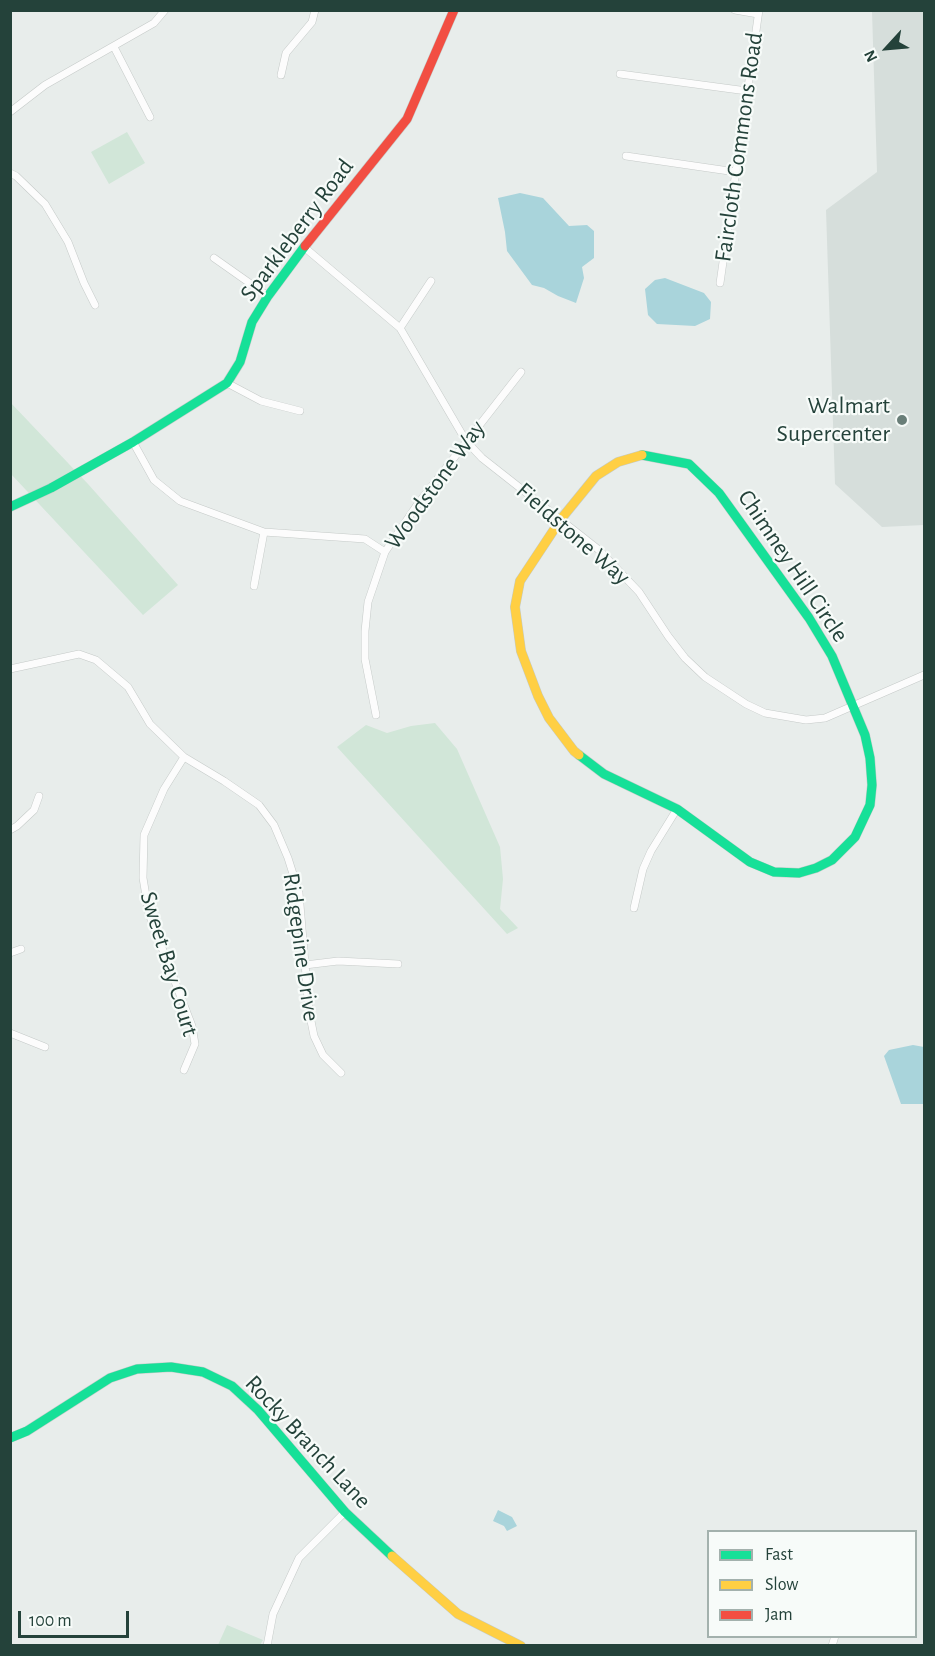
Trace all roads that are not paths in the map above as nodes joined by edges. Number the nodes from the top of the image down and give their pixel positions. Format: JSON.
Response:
{"nodes":[{"id":1,"x":165,"y":10,"type":"edge"},
{"id":2,"x":315,"y":10,"type":"edge"},
{"id":3,"x":454,"y":10,"type":"edge"},
{"id":4,"x":735,"y":10,"type":"edge"},
{"id":5,"x":759,"y":12,"type":"edge"},
{"id":6,"x":114,"y":47,"type":"junction"},
{"id":7,"x":620,"y":74,"type":"dead end"},
{"id":8,"x":281,"y":75,"type":"dead end"},
{"id":9,"x":747,"y":92,"type":"junction"},
{"id":10,"x":10,"y":112,"type":"edge"},
{"id":11,"x":150,"y":117,"type":"dead end"},
{"id":12,"x":626,"y":156,"type":"dead end"},
{"id":13,"x":736,"y":172,"type":"junction"},
{"id":14,"x":10,"y":173,"type":"edge"},
{"id":15,"x":304,"y":247,"type":"junction"},
{"id":16,"x":213,"y":258,"type":"dead end"},
{"id":17,"x":431,"y":281,"type":"dead end"},
{"id":18,"x":720,"y":283,"type":"dead end"},
{"id":19,"x":268,"y":296,"type":"junction"},
{"id":20,"x":95,"y":305,"type":"dead end"},
{"id":21,"x":399,"y":328,"type":"junction"},
{"id":22,"x":521,"y":372,"type":"dead end"},
{"id":23,"x":227,"y":383,"type":"junction"},
{"id":24,"x":300,"y":411,"type":"dead end"},
{"id":25,"x":466,"y":441,"type":"junction"},
{"id":26,"x":133,"y":442,"type":"junction"},
{"id":27,"x":10,"y":507,"type":"edge"},
{"id":28,"x":561,"y":519,"type":"junction"},
{"id":29,"x":264,"y":532,"type":"junction"},
{"id":30,"x":385,"y":552,"type":"junction"},
{"id":31,"x":254,"y":586,"type":"dead end"},
{"id":32,"x":10,"y":669,"type":"edge"},
{"id":33,"x":924,"y":675,"type":"edge"},
{"id":34,"x":854,"y":706,"type":"junction"},
{"id":35,"x":376,"y":715,"type":"dead end"},
{"id":36,"x":184,"y":757,"type":"junction"},
{"id":37,"x":39,"y":796,"type":"dead end"},
{"id":38,"x":677,"y":809,"type":"junction"},
{"id":39,"x":10,"y":830,"type":"edge"},
{"id":40,"x":634,"y":908,"type":"dead end"},
{"id":41,"x":21,"y":949,"type":"dead end"},
{"id":42,"x":10,"y":952,"type":"edge"},
{"id":43,"x":398,"y":964,"type":"dead end"},
{"id":44,"x":305,"y":965,"type":"junction"},
{"id":45,"x":10,"y":1033,"type":"edge"},
{"id":46,"x":45,"y":1047,"type":"dead end"},
{"id":47,"x":184,"y":1071,"type":"dead end"},
{"id":48,"x":341,"y":1073,"type":"dead end"},
{"id":49,"x":10,"y":1438,"type":"edge"},
{"id":50,"x":345,"y":1512,"type":"junction"},
{"id":51,"x":515,"y":1645,"type":"edge"},
{"id":52,"x":267,"y":1646,"type":"edge"}],
"edges":[{"from":1,"to":6,"type":"street"},
{"from":2,"to":8,"type":"street"},
{"from":3,"to":15,"type":"street","name":"Sparkleberry Road"},
{"from":4,"to":5,"type":"street"},
{"from":5,"to":9,"type":"street","name":"Faircloth Commons Road"},
{"from":6,"to":10,"type":"street"},
{"from":6,"to":11,"type":"street"},
{"from":7,"to":9,"type":"street"},
{"from":9,"to":13,"type":"street","name":"Faircloth Commons Road"},
{"from":12,"to":13,"type":"street"},
{"from":13,"to":18,"type":"street","name":"Faircloth Commons Road"},
{"from":14,"to":20,"type":"street"},
{"from":15,"to":19,"type":"street","name":"Sparkleberry Road"},
{"from":15,"to":21,"type":"street","name":"Fieldstone Way"},
{"from":16,"to":19,"type":"street"},
{"from":17,"to":21,"type":"street"},
{"from":19,"to":23,"type":"street","name":"Sparkleberry Road"},
{"from":21,"to":25,"type":"street","name":"Fieldstone Way"},
{"from":22,"to":25,"type":"street","name":"Woodstone Way"},
{"from":23,"to":24,"type":"street"},
{"from":23,"to":26,"type":"street","name":"Sparkleberry Road"},
{"from":25,"to":28,"type":"street","name":"Fieldstone Way"},
{"from":25,"to":30,"type":"street","name":"Woodstone Way"},
{"from":26,"to":27,"type":"street","name":"Sparkleberry Road"},
{"from":26,"to":29,"type":"street"},
{"from":28,"to":34,"type":"street","name":"Fieldstone Way"},
{"from":28,"to":34,"type":"street","name":"Chimney Hill Circle"},
{"from":28,"to":38,"type":"street","name":"Chimney Hill Circle"},
{"from":29,"to":30,"type":"street"},
{"from":29,"to":31,"type":"street"},
{"from":30,"to":35,"type":"street","name":"Woodstone Way"},
{"from":32,"to":36,"type":"street","name":"Ridgepine Drive"},
{"from":33,"to":34,"type":"street","name":"Fieldstone Way"},
{"from":34,"to":38,"type":"street","name":"Chimney Hill Circle"},
{"from":36,"to":44,"type":"street","name":"Ridgepine Drive"},
{"from":36,"to":47,"type":"street","name":"Sweet Bay Court"},
{"from":37,"to":39,"type":"street"},
{"from":38,"to":40,"type":"street"},
{"from":41,"to":42,"type":"street"},
{"from":43,"to":44,"type":"street"},
{"from":44,"to":48,"type":"street","name":"Ridgepine Drive"},
{"from":45,"to":46,"type":"street"},
{"from":49,"to":50,"type":"street","name":"Rocky Branch Lane"},
{"from":50,"to":51,"type":"street","name":"Rocky Branch Lane"},
{"from":50,"to":52,"type":"street"}]}
